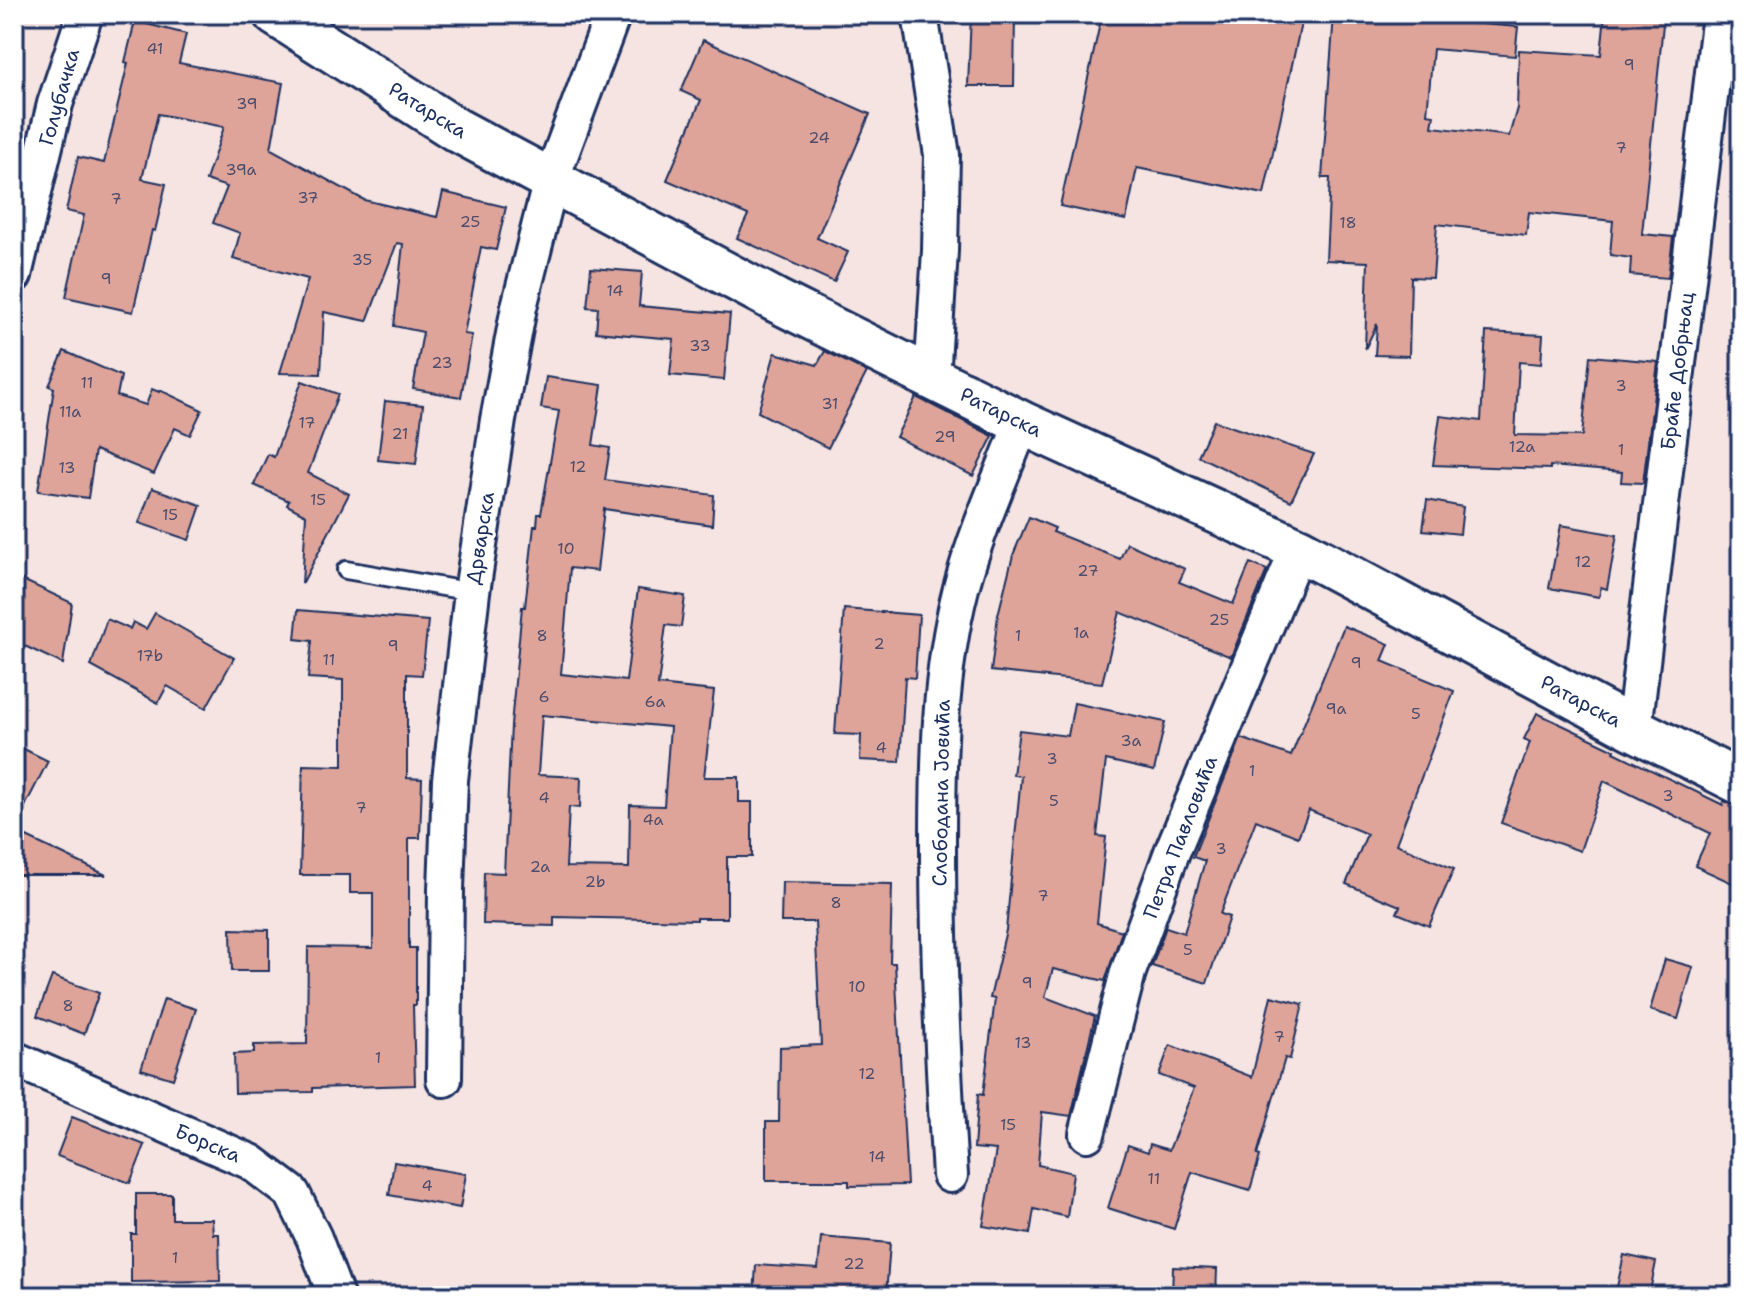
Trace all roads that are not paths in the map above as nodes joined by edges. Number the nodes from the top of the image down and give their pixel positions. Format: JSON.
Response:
{"nodes":[{"id":1,"x":85,"y":14,"type":"edge"},
{"id":2,"x":275,"y":14,"type":"edge"},
{"id":3,"x":613,"y":14,"type":"edge"},
{"id":4,"x":920,"y":14,"type":"edge"},
{"id":5,"x":1720,"y":14,"type":"edge"},
{"id":6,"x":551,"y":180,"type":"junction"},
{"id":7,"x":14,"y":275,"type":"edge"},
{"id":8,"x":932,"y":379,"type":"junction"},
{"id":9,"x":1022,"y":423,"type":"junction"},
{"id":10,"x":1298,"y":549,"type":"junction"},
{"id":11,"x":346,"y":570,"type":"dead end"},
{"id":12,"x":472,"y":592,"type":"junction"},
{"id":13,"x":1634,"y":729,"type":"junction"},
{"id":14,"x":1741,"y":783,"type":"edge"},
{"id":15,"x":14,"y":1059,"type":"edge"},
{"id":16,"x":444,"y":1079,"type":"dead end"},
{"id":17,"x":1087,"y":1134,"type":"dead end"},
{"id":18,"x":950,"y":1175,"type":"dead end"},
{"id":19,"x":336,"y":1296,"type":"edge"}],
"edges":[{"from":1,"to":7,"type":"street","name":"Голубачка"},
{"from":2,"to":6,"type":"street","name":"Ратарска"},
{"from":3,"to":6,"type":"street","name":"Дрварска"},
{"from":4,"to":8,"type":"street"},
{"from":5,"to":13,"type":"street","name":"Браће Добрњац"},
{"from":6,"to":8,"type":"street","name":"Ратарска"},
{"from":6,"to":12,"type":"street","name":"Дрварска"},
{"from":8,"to":9,"type":"street","name":"Ратарска"},
{"from":9,"to":10,"type":"street","name":"Ратарска"},
{"from":9,"to":18,"type":"street","name":"Слободана Јовића"},
{"from":10,"to":13,"type":"street","name":"Ратарска"},
{"from":10,"to":17,"type":"street","name":"Петра Павловића"},
{"from":11,"to":12,"type":"lane"},
{"from":12,"to":16,"type":"street","name":"Дрварска"},
{"from":13,"to":14,"type":"street","name":"Ратарска"},
{"from":15,"to":19,"type":"street","name":"Борска"}]}
